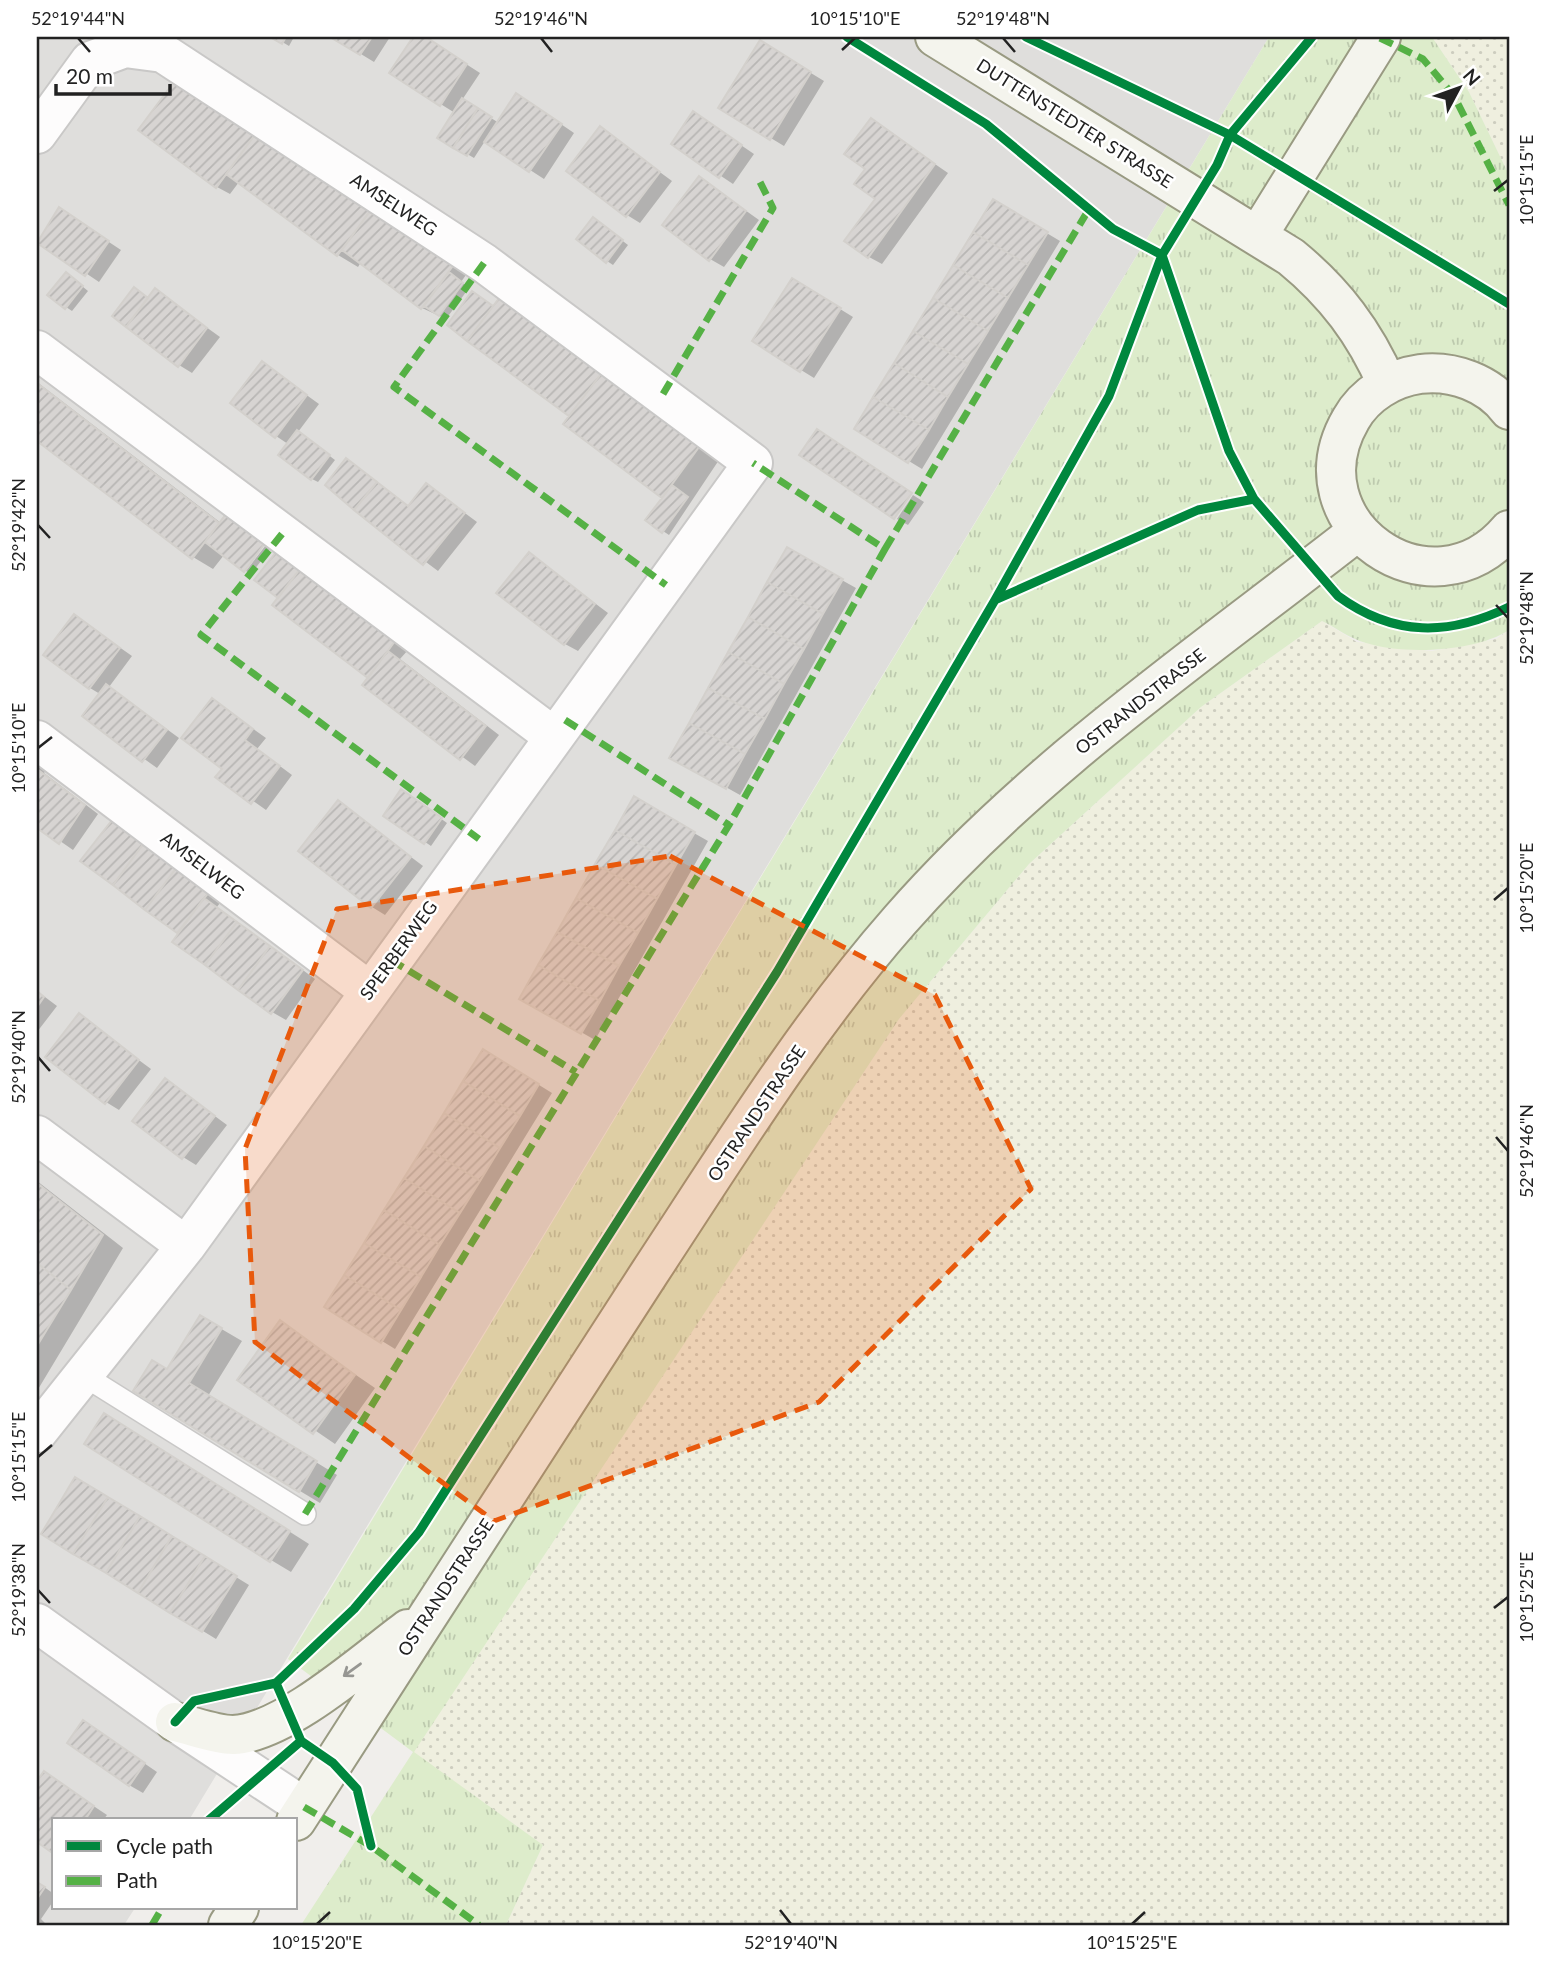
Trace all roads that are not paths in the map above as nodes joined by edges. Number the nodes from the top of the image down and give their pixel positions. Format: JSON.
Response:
{"nodes":[{"id":1,"x":935,"y":37,"type":"edge"},
{"id":2,"x":1381,"y":37,"type":"edge"},
{"id":3,"x":37,"y":134,"type":"edge"},
{"id":4,"x":1258,"y":235,"type":"junction"},
{"id":5,"x":37,"y":350,"type":"edge"},
{"id":6,"x":1387,"y":384,"type":"junction"},
{"id":7,"x":1509,"y":410,"type":"edge"},
{"id":8,"x":753,"y":463,"type":"joint"},
{"id":9,"x":1509,"y":530,"type":"edge"},
{"id":10,"x":1358,"y":531,"type":"junction"},
{"id":11,"x":553,"y":736,"type":"junction"},
{"id":12,"x":37,"y":740,"type":"edge"},
{"id":13,"x":368,"y":990,"type":"junction"},
{"id":14,"x":37,"y":1135,"type":"edge"},
{"id":15,"x":186,"y":1246,"type":"junction"},
{"id":16,"x":83,"y":1376,"type":"junction"},
{"id":17,"x":37,"y":1433,"type":"edge"},
{"id":18,"x":305,"y":1514,"type":"dead end"},
{"id":19,"x":426,"y":1615,"type":"junction"},
{"id":20,"x":43,"y":1640,"type":"edge"},
{"id":21,"x":175,"y":1722,"type":"junction"},
{"id":22,"x":300,"y":1814,"type":"edge"},
{"id":23,"x":238,"y":1910,"type":"edge"},
{"id":24,"x":228,"y":1925,"type":"edge"}],
"edges":[{"from":1,"to":4,"type":"main road","name":"DUTTENSTEDTER STRASSE"},
{"from":2,"to":4,"type":"main road"},
{"from":3,"to":8,"type":"street","name":"AMSELWEG"},
{"from":4,"to":6,"type":"main road","name":"DUTTENSTEDTER STRASSE"},
{"from":5,"to":11,"type":"street"},
{"from":6,"to":7,"type":"main road"},
{"from":6,"to":10,"type":"main road"},
{"from":8,"to":11,"type":"street","name":"SPERBERWEG"},
{"from":9,"to":10,"type":"main road"},
{"from":10,"to":19,"type":"main road","name":"OSTRANDSTRASSE"},
{"from":11,"to":13,"type":"street","name":"SPERBERWEG"},
{"from":12,"to":13,"type":"street","name":"AMSELWEG"},
{"from":13,"to":15,"type":"street","name":"SPERBERWEG"},
{"from":14,"to":15,"type":"street"},
{"from":15,"to":16,"type":"street","name":"SPERBERWEG"},
{"from":16,"to":17,"type":"street","name":"SPERBERWEG"},
{"from":16,"to":18,"type":"lane"},
{"from":19,"to":21,"type":"main road","one_way":true},
{"from":19,"to":22,"type":"main road","name":"OSTRANDSTRASSE"},
{"from":20,"to":21,"type":"street"},
{"from":21,"to":22,"type":"street"},
{"from":23,"to":24,"type":"main road"}]}
